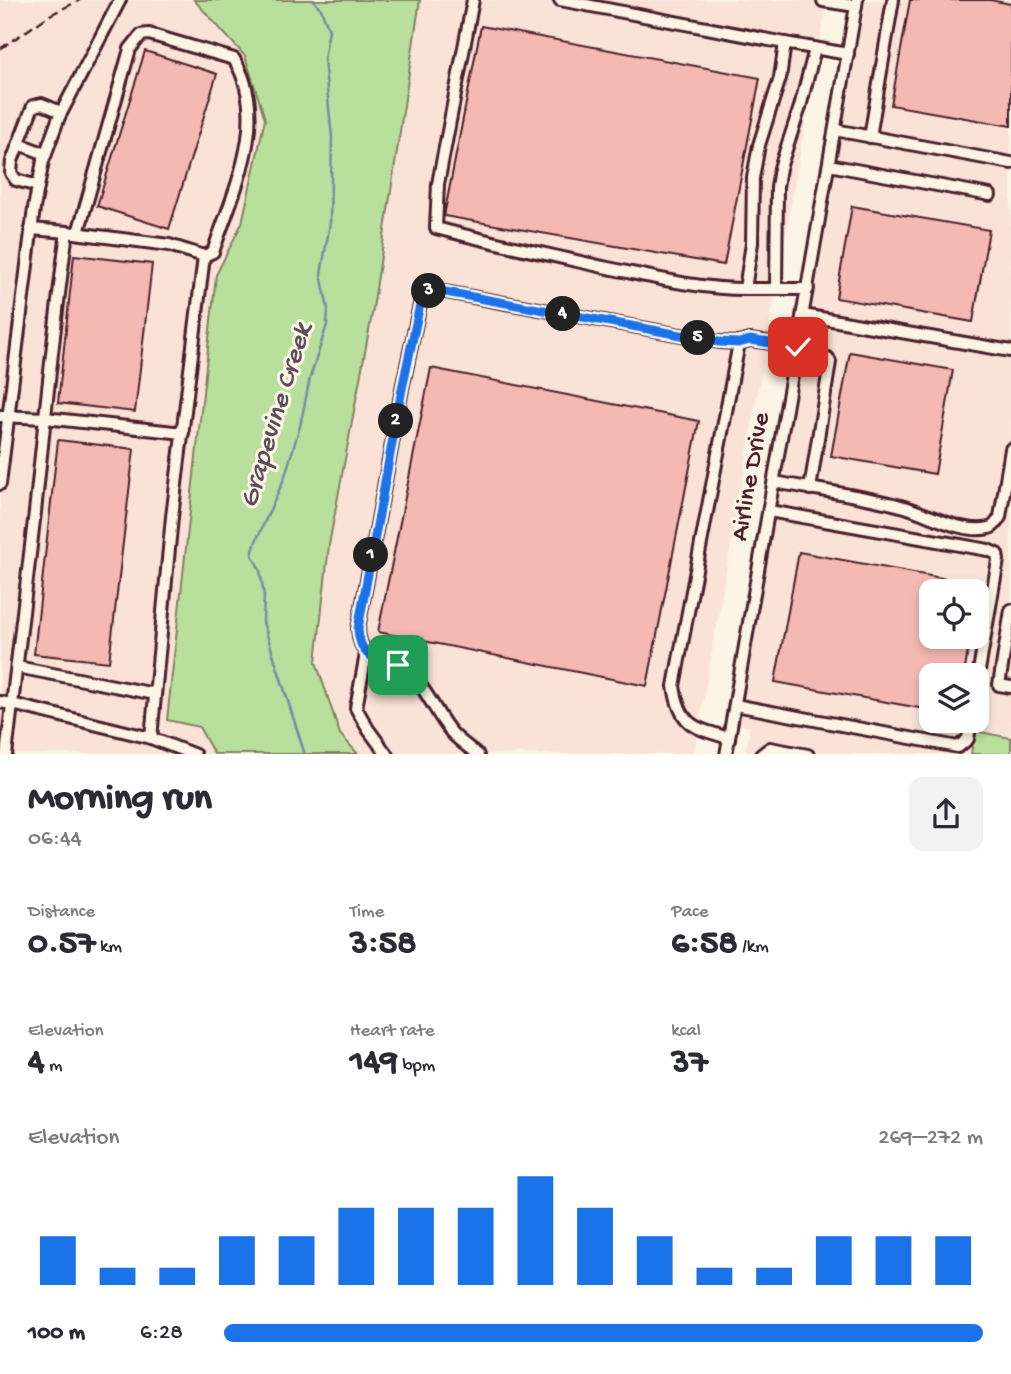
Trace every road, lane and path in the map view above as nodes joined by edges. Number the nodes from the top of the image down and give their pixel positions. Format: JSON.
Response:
{"nodes":[{"id":1,"x":120,"y":0,"type":"edge"},
{"id":2,"x":473,"y":0,"type":"edge"},
{"id":3,"x":560,"y":0,"type":"edge"},
{"id":4,"x":821,"y":0,"type":"edge"},
{"id":5,"x":893,"y":0,"type":"edge"},
{"id":6,"x":857,"y":3,"type":"edge"},
{"id":7,"x":785,"y":43,"type":"junction"},
{"id":8,"x":815,"y":49,"type":"junction"},
{"id":9,"x":848,"y":54,"type":"junction"},
{"id":10,"x":61,"y":112,"type":"junction"},
{"id":11,"x":835,"y":130,"type":"junction"},
{"id":12,"x":870,"y":137,"type":"junction"},
{"id":13,"x":19,"y":144,"type":"junction"},
{"id":14,"x":46,"y":154,"type":"junction"},
{"id":15,"x":1011,"y":163,"type":"edge"},
{"id":16,"x":829,"y":165,"type":"junction"},
{"id":17,"x":38,"y":186,"type":"junction"},
{"id":18,"x":990,"y":194,"type":"dead end"},
{"id":19,"x":31,"y":229,"type":"junction"},
{"id":20,"x":72,"y":232,"type":"junction"},
{"id":21,"x":204,"y":256,"type":"junction"},
{"id":22,"x":745,"y":289,"type":"junction"},
{"id":23,"x":776,"y":289,"type":"junction"},
{"id":24,"x":807,"y":289,"type":"junction"},
{"id":25,"x":803,"y":315,"type":"junction"},
{"id":26,"x":739,"y":343,"type":"junction"},
{"id":27,"x":797,"y":350,"type":"junction"},
{"id":28,"x":1011,"y":351,"type":"edge"},
{"id":29,"x":4,"y":417,"type":"edge"},
{"id":30,"x":45,"y":418,"type":"junction"},
{"id":31,"x":183,"y":433,"type":"junction"},
{"id":32,"x":1011,"y":449,"type":"edge"},
{"id":33,"x":775,"y":482,"type":"junction"},
{"id":34,"x":0,"y":484,"type":"edge"},
{"id":35,"x":810,"y":489,"type":"junction"},
{"id":36,"x":769,"y":511,"type":"junction"},
{"id":37,"x":1011,"y":610,"type":"edge"},
{"id":38,"x":366,"y":654,"type":"junction"},
{"id":39,"x":980,"y":663,"type":"edge"},
{"id":40,"x":17,"y":667,"type":"junction"},
{"id":41,"x":1011,"y":687,"type":"edge"},
{"id":42,"x":155,"y":694,"type":"junction"},
{"id":43,"x":0,"y":702,"type":"edge"},
{"id":44,"x":12,"y":704,"type":"junction"},
{"id":45,"x":735,"y":705,"type":"junction"},
{"id":46,"x":969,"y":733,"type":"edge"},
{"id":47,"x":151,"y":737,"type":"junction"},
{"id":48,"x":729,"y":738,"type":"junction"},
{"id":49,"x":6,"y":754,"type":"edge"},
{"id":50,"x":195,"y":754,"type":"edge"},
{"id":51,"x":387,"y":754,"type":"edge"},
{"id":52,"x":478,"y":754,"type":"edge"},
{"id":53,"x":726,"y":754,"type":"edge"},
{"id":54,"x":761,"y":754,"type":"edge"},
{"id":55,"x":808,"y":754,"type":"edge"}],
"edges":[{"from":1,"to":10,"type":"street"},
{"from":2,"to":22,"type":"street"},
{"from":3,"to":7,"type":"street"},
{"from":4,"to":6,"type":"street"},
{"from":5,"to":12,"type":"street"},
{"from":6,"to":9,"type":"street","name":"Airline Drive"},
{"from":7,"to":8,"type":"street"},
{"from":7,"to":22,"type":"street"},
{"from":8,"to":9,"type":"street"},
{"from":8,"to":23,"type":"street"},
{"from":9,"to":11,"type":"street","name":"Airline Drive"},
{"from":10,"to":13,"type":"street"},
{"from":10,"to":14,"type":"street"},
{"from":11,"to":12,"type":"street"},
{"from":11,"to":16,"type":"street","name":"Airline Drive"},
{"from":12,"to":15,"type":"street"},
{"from":13,"to":14,"type":"street"},
{"from":13,"to":17,"type":"street"},
{"from":14,"to":17,"type":"street"},
{"from":16,"to":18,"type":"street"},
{"from":16,"to":24,"type":"street","name":"Airline Drive"},
{"from":17,"to":19,"type":"street"},
{"from":19,"to":20,"type":"street"},
{"from":19,"to":29,"type":"street"},
{"from":20,"to":21,"type":"street"},
{"from":20,"to":21,"type":"street"},
{"from":20,"to":30,"type":"street"},
{"from":21,"to":31,"type":"street"},
{"from":22,"to":23,"type":"street"},
{"from":23,"to":24,"type":"street"},
{"from":24,"to":25,"type":"street","name":"Airline Drive"},
{"from":25,"to":27,"type":"street","name":"Airline Drive"},
{"from":25,"to":28,"type":"street"},
{"from":26,"to":27,"type":"street"},
{"from":26,"to":38,"type":"street"},
{"from":26,"to":48,"type":"street"},
{"from":27,"to":33,"type":"street","name":"Airline Drive"},
{"from":27,"to":35,"type":"street"},
{"from":29,"to":30,"type":"street"},
{"from":29,"to":34,"type":"street"},
{"from":30,"to":31,"type":"street"},
{"from":30,"to":40,"type":"street"},
{"from":31,"to":42,"type":"street"},
{"from":32,"to":35,"type":"street"},
{"from":33,"to":35,"type":"street"},
{"from":33,"to":36,"type":"street","name":"Airline Drive"},
{"from":36,"to":39,"type":"street"},
{"from":36,"to":45,"type":"street","name":"Airline Drive"},
{"from":37,"to":41,"type":"street"},
{"from":38,"to":51,"type":"street"},
{"from":38,"to":52,"type":"street"},
{"from":40,"to":42,"type":"street"},
{"from":40,"to":44,"type":"street"},
{"from":42,"to":47,"type":"street"},
{"from":43,"to":44,"type":"street"},
{"from":44,"to":47,"type":"street"},
{"from":44,"to":49,"type":"street"},
{"from":45,"to":46,"type":"street"},
{"from":45,"to":48,"type":"street","name":"Airline Drive"},
{"from":47,"to":50,"type":"street"},
{"from":48,"to":53,"type":"street","name":"Airline Drive"},
{"from":54,"to":55,"type":"street"}]}
